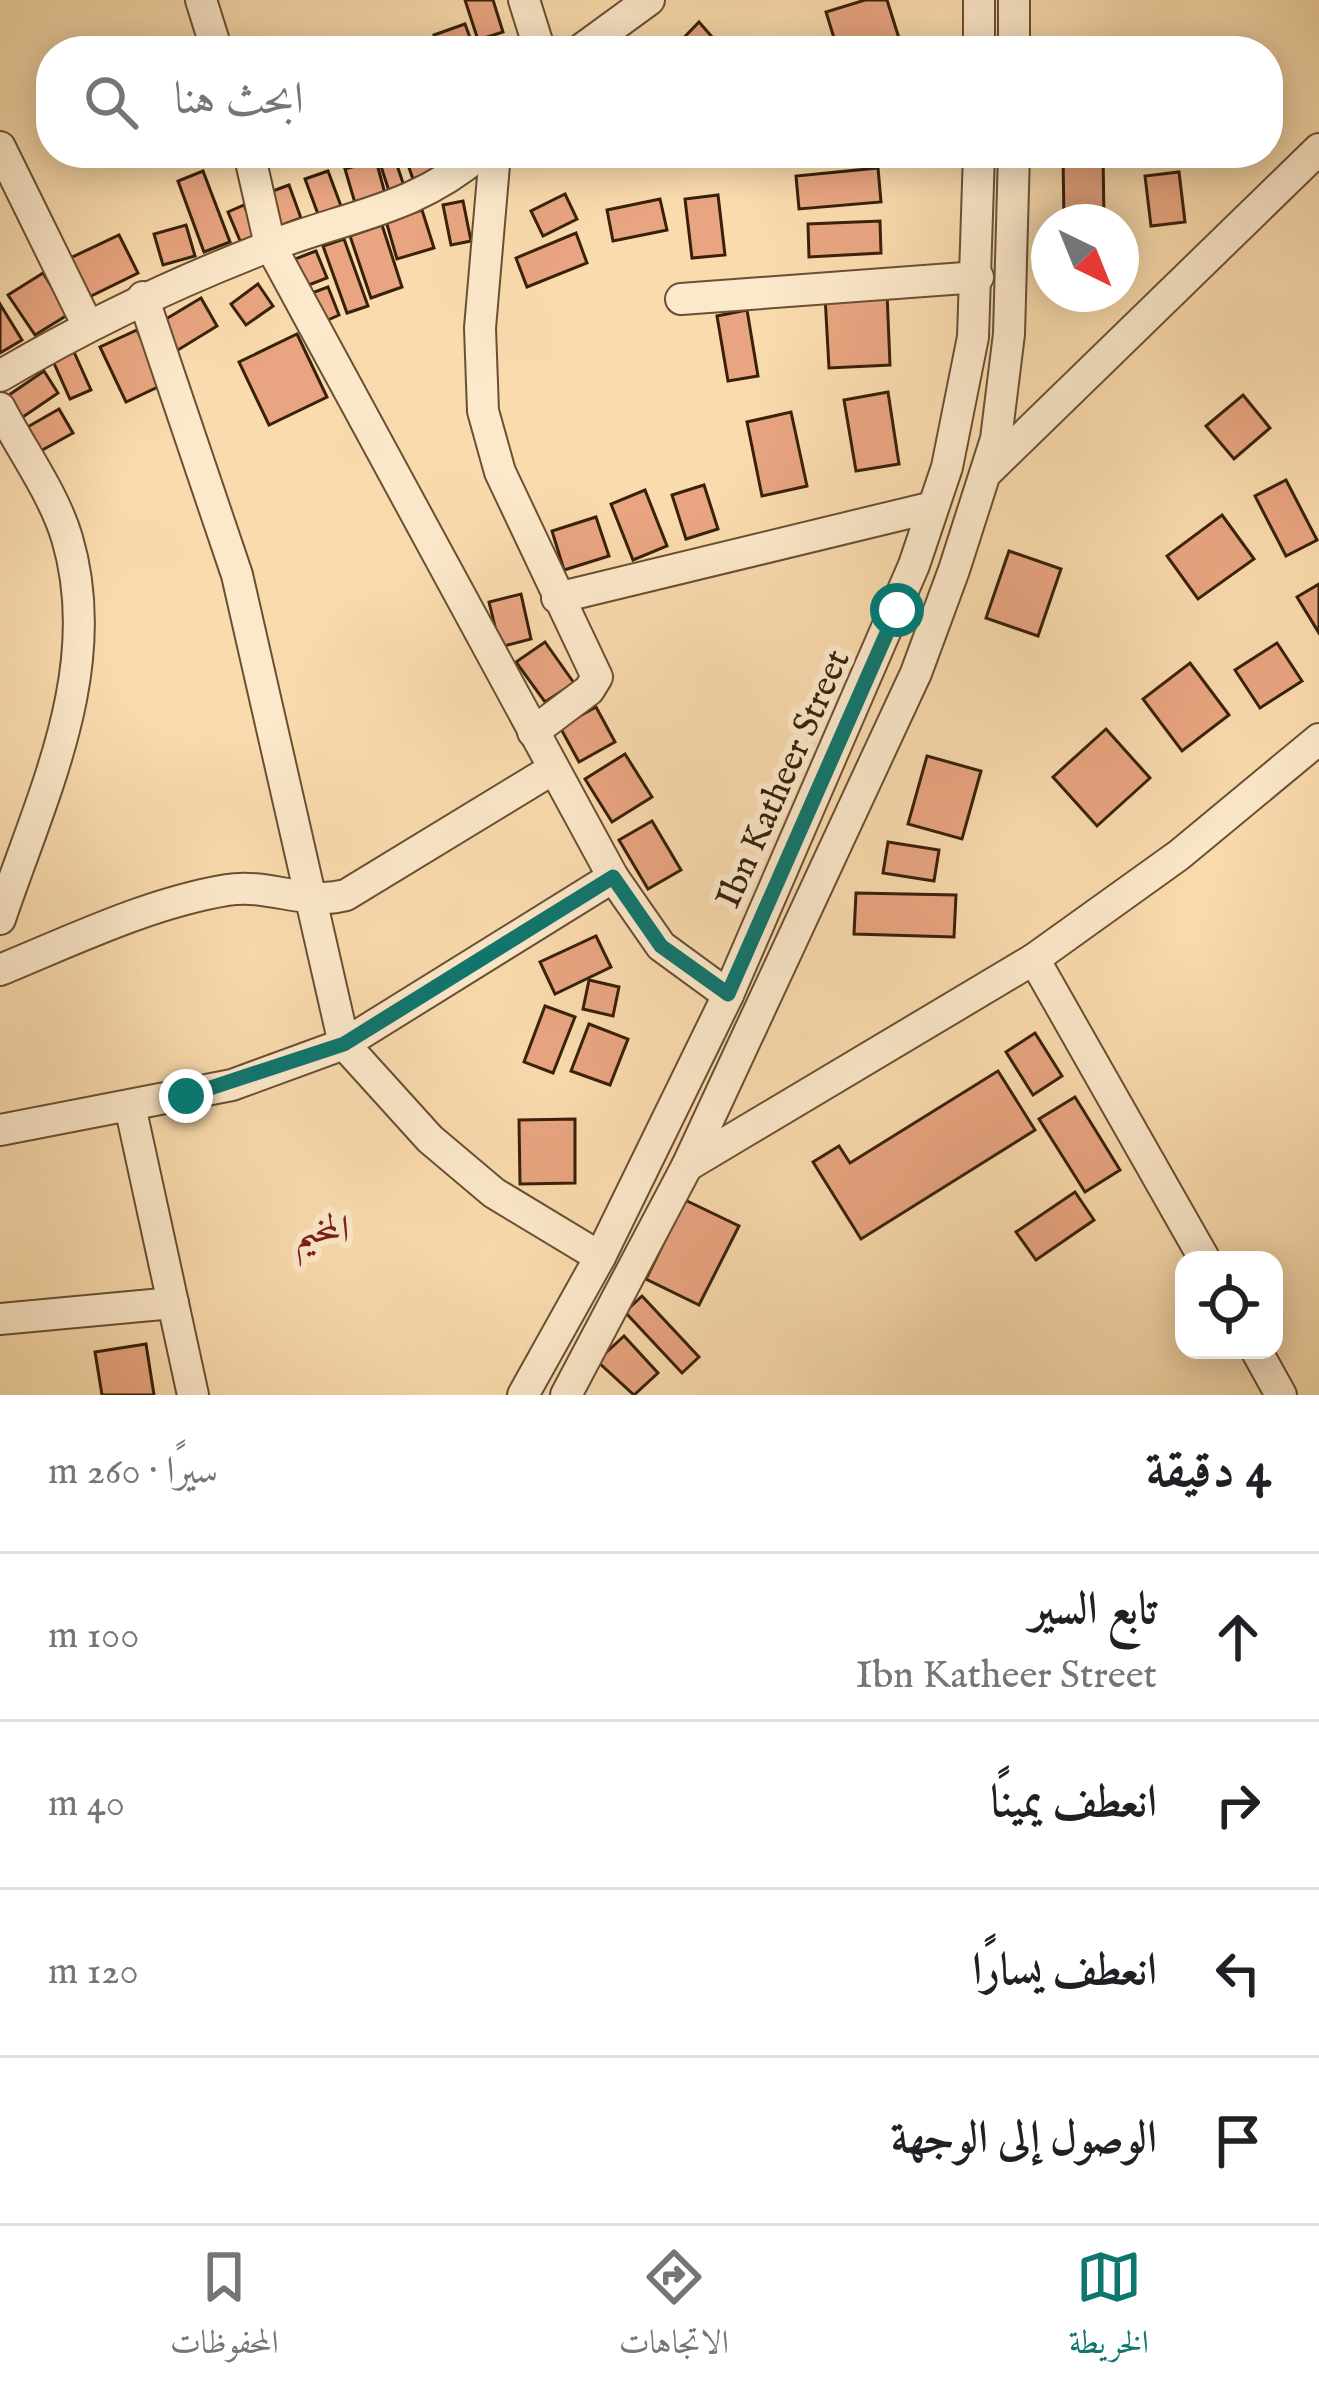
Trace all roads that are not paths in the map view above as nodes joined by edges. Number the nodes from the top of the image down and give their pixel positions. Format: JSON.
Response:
{"nodes":[{"id":1,"x":201,"y":0,"type":"edge"},
{"id":2,"x":524,"y":0,"type":"edge"},
{"id":3,"x":649,"y":0,"type":"edge"},
{"id":4,"x":980,"y":0,"type":"edge"},
{"id":5,"x":1014,"y":0,"type":"edge"},
{"id":6,"x":212,"y":36,"type":"edge"},
{"id":7,"x":535,"y":36,"type":"edge"},
{"id":8,"x":600,"y":36,"type":"edge"},
{"id":9,"x":979,"y":36,"type":"edge"},
{"id":10,"x":1014,"y":36,"type":"edge"},
{"id":11,"x":0,"y":147,"type":"edge"},
{"id":12,"x":1319,"y":149,"type":"edge"},
{"id":13,"x":252,"y":168,"type":"edge"},
{"id":14,"x":461,"y":168,"type":"edge"},
{"id":15,"x":494,"y":168,"type":"edge"},
{"id":16,"x":979,"y":168,"type":"edge"},
{"id":17,"x":1014,"y":168,"type":"edge"},
{"id":18,"x":270,"y":245,"type":"junction"},
{"id":19,"x":977,"y":277,"type":"junction"},
{"id":20,"x":143,"y":297,"type":"junction"},
{"id":21,"x":681,"y":299,"type":"dead end"},
{"id":22,"x":88,"y":324,"type":"junction"},
{"id":23,"x":0,"y":376,"type":"edge"},
{"id":24,"x":0,"y":408,"type":"edge"},
{"id":25,"x":988,"y":471,"type":"junction"},
{"id":26,"x":933,"y":507,"type":"junction"},
{"id":27,"x":557,"y":598,"type":"junction"},
{"id":28,"x":533,"y":732,"type":"junction"},
{"id":29,"x":1319,"y":739,"type":"edge"},
{"id":30,"x":554,"y":770,"type":"junction"},
{"id":31,"x":613,"y":877,"type":"junction"},
{"id":32,"x":308,"y":899,"type":"junction"},
{"id":33,"x":0,"y":919,"type":"edge"},
{"id":34,"x":1034,"y":959,"type":"junction"},
{"id":35,"x":0,"y":970,"type":"edge"},
{"id":36,"x":728,"y":994,"type":"junction"},
{"id":37,"x":344,"y":1044,"type":"junction"},
{"id":38,"x":130,"y":1106,"type":"junction"},
{"id":39,"x":0,"y":1130,"type":"edge"},
{"id":40,"x":687,"y":1166,"type":"junction"},
{"id":41,"x":1200,"y":1251,"type":"edge"},
{"id":42,"x":600,"y":1257,"type":"junction"},
{"id":43,"x":173,"y":1303,"type":"junction"},
{"id":44,"x":0,"y":1318,"type":"edge"},
{"id":45,"x":1261,"y":1359,"type":"edge"},
{"id":46,"x":193,"y":1395,"type":"edge"},
{"id":47,"x":523,"y":1395,"type":"edge"},
{"id":48,"x":566,"y":1395,"type":"edge"},
{"id":49,"x":1282,"y":1395,"type":"edge"}],
"edges":[{"from":1,"to":6,"type":"street"},
{"from":2,"to":7,"type":"street"},
{"from":3,"to":8,"type":"street"},
{"from":4,"to":9,"type":"street"},
{"from":5,"to":10,"type":"street"},
{"from":11,"to":22,"type":"street"},
{"from":12,"to":25,"type":"street"},
{"from":13,"to":18,"type":"street"},
{"from":14,"to":18,"type":"street"},
{"from":15,"to":27,"type":"street"},
{"from":16,"to":19,"type":"street","name":"Ibn Katheer Street"},
{"from":17,"to":25,"type":"street"},
{"from":18,"to":20,"type":"street"},
{"from":18,"to":28,"type":"street"},
{"from":19,"to":21,"type":"street"},
{"from":19,"to":26,"type":"street","name":"Ibn Katheer Street"},
{"from":20,"to":22,"type":"street"},
{"from":20,"to":32,"type":"street"},
{"from":22,"to":23,"type":"street"},
{"from":24,"to":33,"type":"street"},
{"from":25,"to":40,"type":"street"},
{"from":26,"to":27,"type":"street"},
{"from":26,"to":36,"type":"street","name":"Ibn Katheer Street"},
{"from":27,"to":28,"type":"street"},
{"from":28,"to":30,"type":"street"},
{"from":29,"to":34,"type":"street"},
{"from":30,"to":31,"type":"street"},
{"from":30,"to":32,"type":"street"},
{"from":31,"to":36,"type":"street"},
{"from":31,"to":37,"type":"street"},
{"from":32,"to":35,"type":"street"},
{"from":32,"to":37,"type":"street"},
{"from":34,"to":40,"type":"street"},
{"from":34,"to":41,"type":"street"},
{"from":36,"to":42,"type":"street","name":"Ibn Katheer Street"},
{"from":37,"to":38,"type":"street"},
{"from":37,"to":42,"type":"street"},
{"from":38,"to":39,"type":"street"},
{"from":38,"to":43,"type":"street"},
{"from":40,"to":48,"type":"street"},
{"from":42,"to":47,"type":"street","name":"Ibn Katheer Street"},
{"from":43,"to":44,"type":"street"},
{"from":43,"to":46,"type":"street"},
{"from":45,"to":49,"type":"street"}]}
